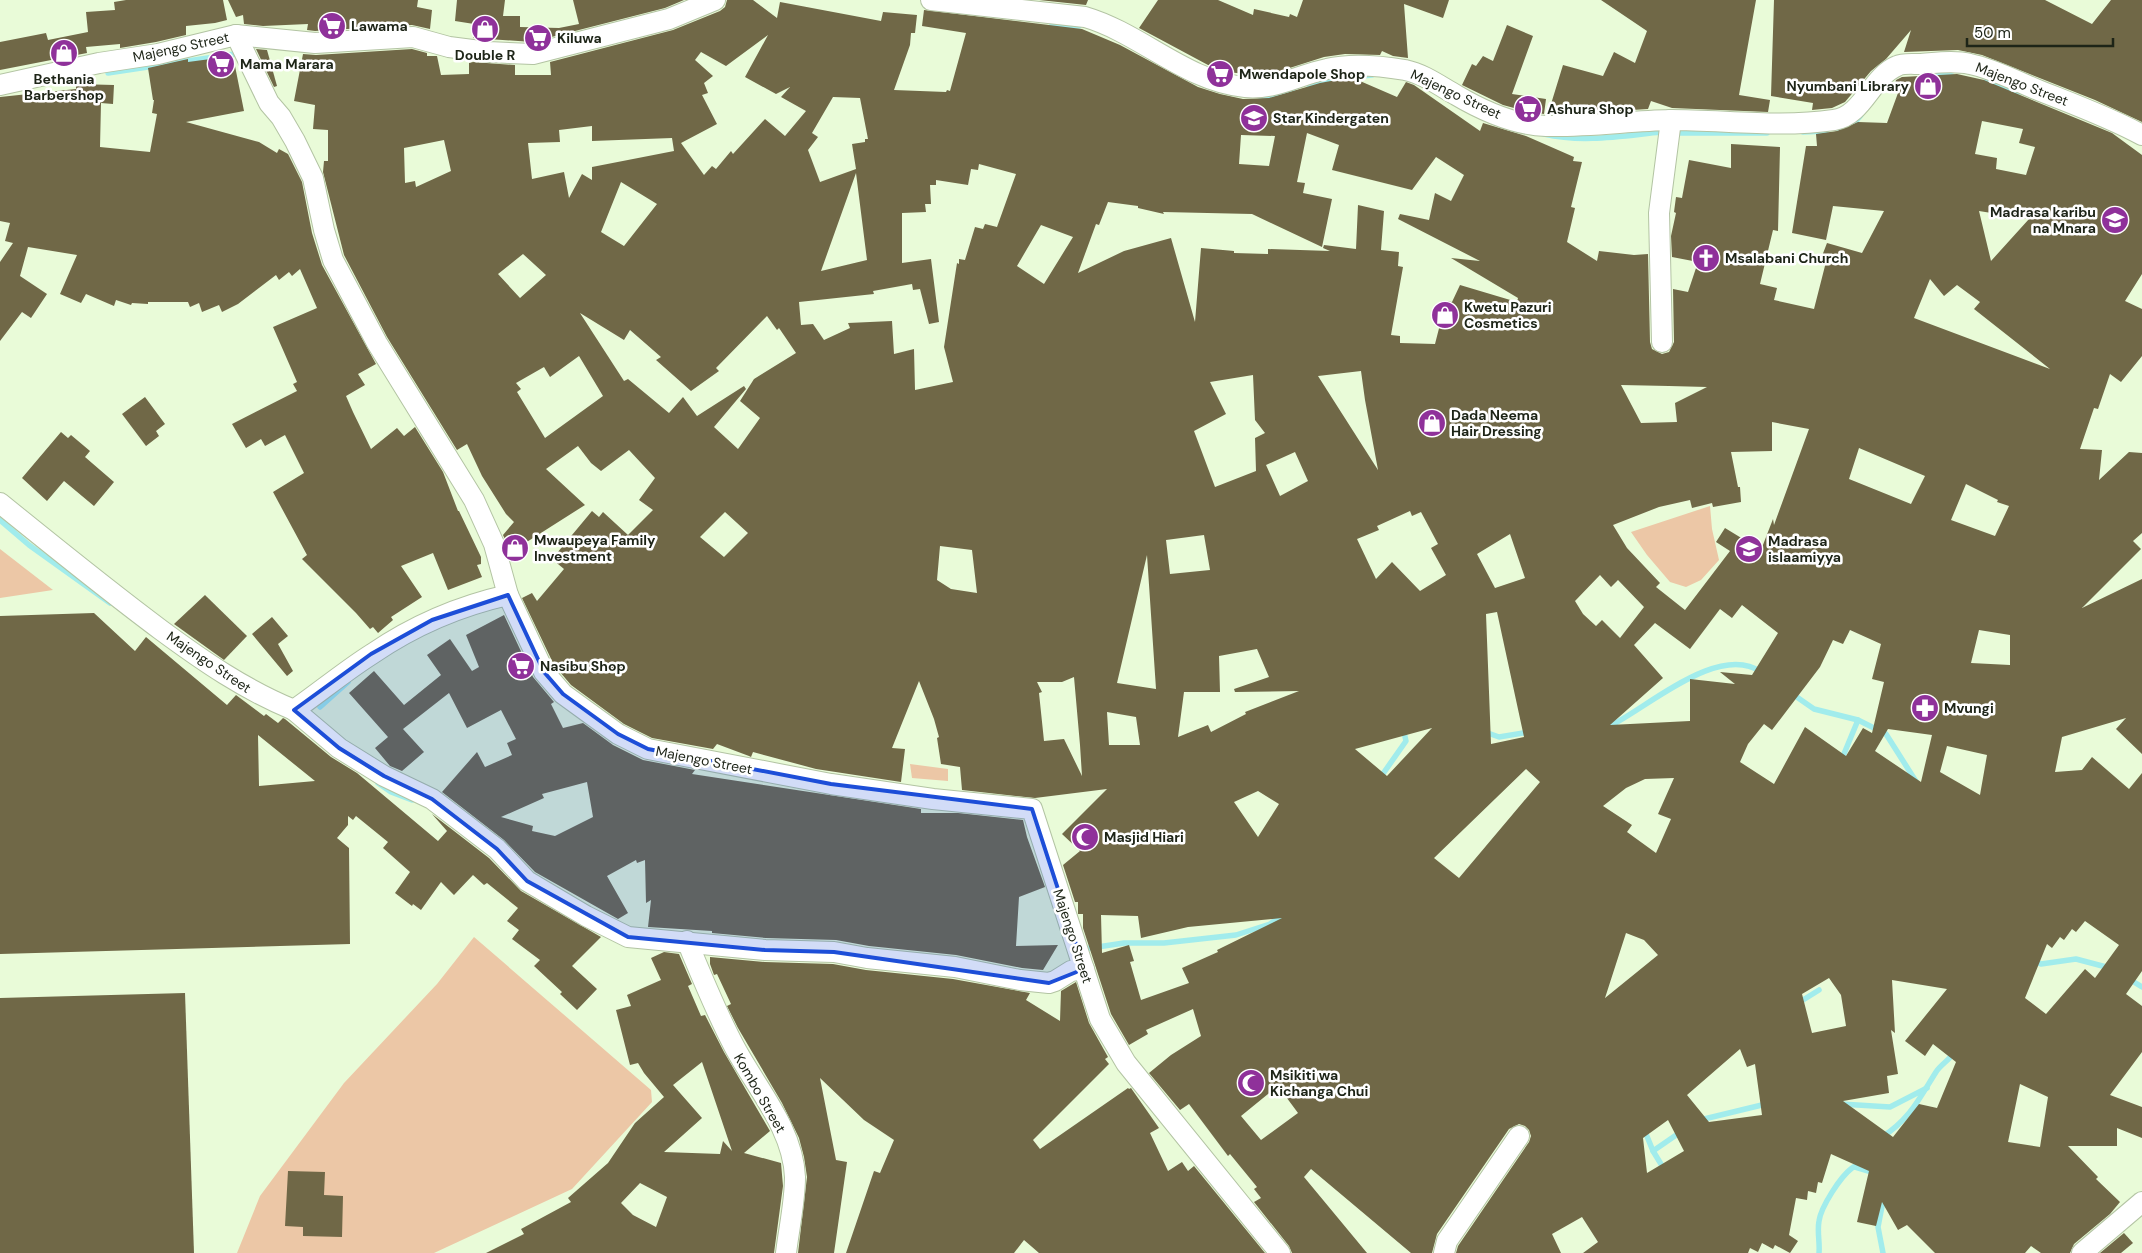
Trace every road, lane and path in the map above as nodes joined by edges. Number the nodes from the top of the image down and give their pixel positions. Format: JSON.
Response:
{"nodes":[{"id":1,"x":715,"y":0,"type":"edge"},
{"id":2,"x":932,"y":0,"type":"edge"},
{"id":3,"x":236,"y":35,"type":"junction"},
{"id":4,"x":0,"y":85,"type":"edge"},
{"id":5,"x":1671,"y":120,"type":"junction"},
{"id":6,"x":2142,"y":135,"type":"edge"},
{"id":7,"x":1662,"y":342,"type":"dead end"},
{"id":8,"x":0,"y":503,"type":"edge"},
{"id":9,"x":508,"y":595,"type":"junction"},
{"id":10,"x":294,"y":710,"type":"junction"},
{"id":11,"x":687,"y":941,"type":"junction"},
{"id":12,"x":1084,"y":969,"type":"junction"},
{"id":13,"x":1519,"y":1136,"type":"dead end"},
{"id":14,"x":2142,"y":1202,"type":"edge"},
{"id":15,"x":786,"y":1253,"type":"edge"},
{"id":16,"x":1280,"y":1253,"type":"edge"},
{"id":17,"x":1444,"y":1253,"type":"edge"},
{"id":18,"x":2082,"y":1253,"type":"edge"}],
"edges":[{"from":1,"to":3,"type":"street","name":"Majengo Street"},
{"from":2,"to":5,"type":"street","name":"Majengo Street"},
{"from":3,"to":4,"type":"street","name":"Majengo Street"},
{"from":3,"to":9,"type":"street"},
{"from":5,"to":6,"type":"street","name":"Majengo Street"},
{"from":5,"to":7,"type":"street"},
{"from":8,"to":10,"type":"street","name":"Majengo Street"},
{"from":9,"to":10,"type":"street"},
{"from":9,"to":12,"type":"street","name":"Majengo Street"},
{"from":10,"to":11,"type":"street","name":"Majengo Street"},
{"from":11,"to":12,"type":"street","name":"Majengo Street"},
{"from":11,"to":15,"type":"street","name":"Kombo Street"},
{"from":12,"to":16,"type":"street","name":"Majengo Street"},
{"from":13,"to":17,"type":"street"},
{"from":14,"to":18,"type":"street"}]}
